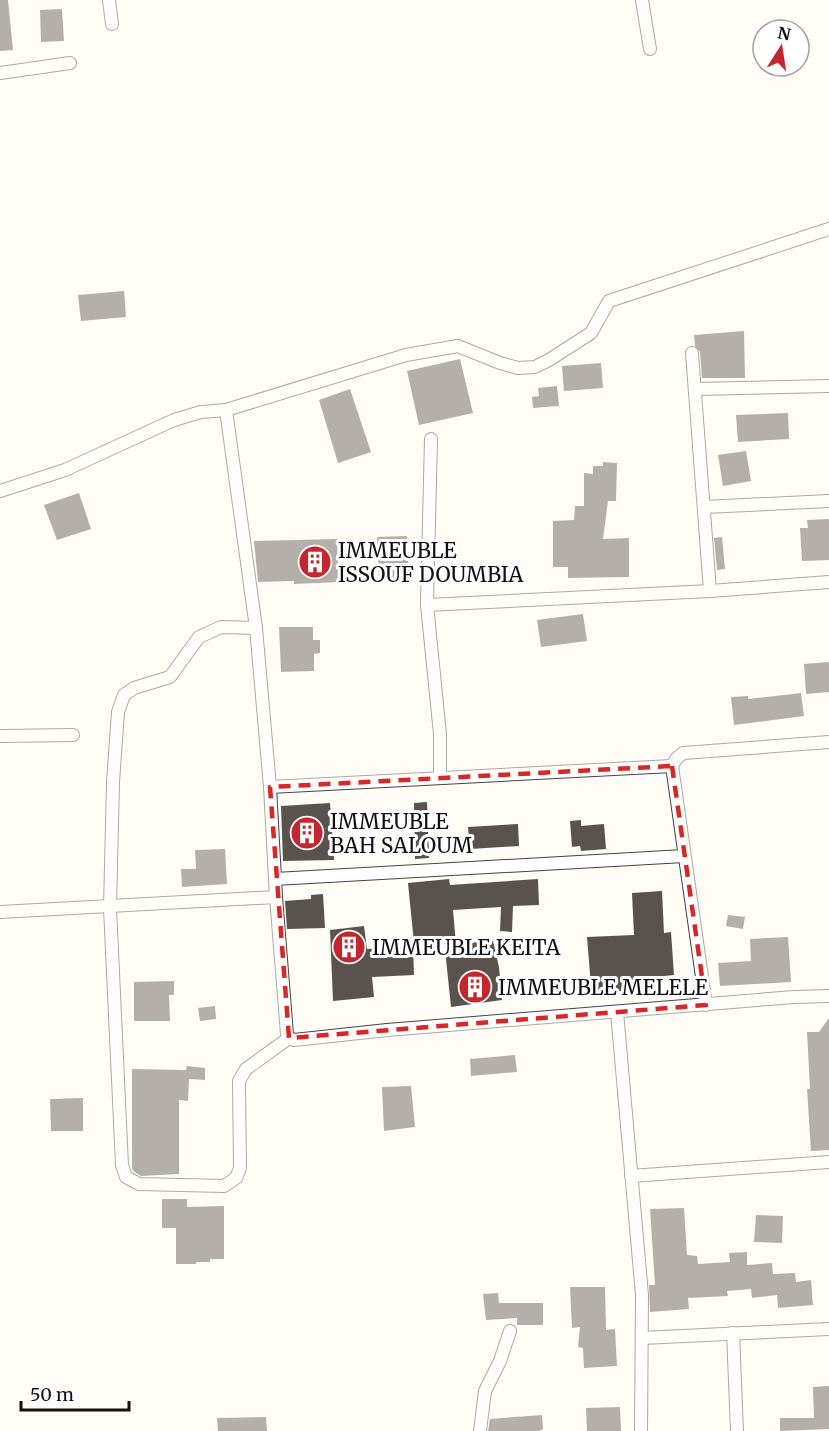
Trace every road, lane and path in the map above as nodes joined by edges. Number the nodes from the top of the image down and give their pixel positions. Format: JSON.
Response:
{"nodes":[{"id":1,"x":109,"y":0,"type":"edge"},
{"id":2,"x":642,"y":0,"type":"edge"},
{"id":3,"x":112,"y":24,"type":"dead end"},
{"id":4,"x":650,"y":50,"type":"dead end"},
{"id":5,"x":70,"y":63,"type":"dead end"},
{"id":6,"x":0,"y":74,"type":"edge"},
{"id":7,"x":829,"y":229,"type":"edge"},
{"id":8,"x":692,"y":352,"type":"dead end"},
{"id":9,"x":829,"y":386,"type":"edge"},
{"id":10,"x":695,"y":389,"type":"junction"},
{"id":11,"x":226,"y":410,"type":"junction"},
{"id":12,"x":431,"y":440,"type":"dead end"},
{"id":13,"x":0,"y":491,"type":"edge"},
{"id":14,"x":829,"y":501,"type":"edge"},
{"id":15,"x":704,"y":507,"type":"junction"},
{"id":16,"x":829,"y":582,"type":"edge"},
{"id":17,"x":710,"y":591,"type":"junction"},
{"id":18,"x":427,"y":605,"type":"junction"},
{"id":19,"x":256,"y":628,"type":"junction"},
{"id":20,"x":73,"y":735,"type":"dead end"},
{"id":21,"x":0,"y":736,"type":"edge"},
{"id":22,"x":829,"y":742,"type":"edge"},
{"id":23,"x":672,"y":766,"type":"junction"},
{"id":24,"x":440,"y":776,"type":"junction"},
{"id":25,"x":270,"y":787,"type":"junction"},
{"id":26,"x":684,"y":856,"type":"junction"},
{"id":27,"x":275,"y":879,"type":"junction"},
{"id":28,"x":276,"y":897,"type":"junction"},
{"id":29,"x":110,"y":908,"type":"junction"},
{"id":30,"x":0,"y":912,"type":"edge"},
{"id":31,"x":829,"y":996,"type":"edge"},
{"id":32,"x":706,"y":1005,"type":"junction"},
{"id":33,"x":617,"y":1012,"type":"junction"},
{"id":34,"x":289,"y":1038,"type":"junction"},
{"id":35,"x":829,"y":1162,"type":"edge"},
{"id":36,"x":632,"y":1176,"type":"junction"},
{"id":37,"x":829,"y":1329,"type":"edge"},
{"id":38,"x":510,"y":1331,"type":"dead end"},
{"id":39,"x":733,"y":1334,"type":"junction"},
{"id":40,"x":642,"y":1338,"type":"junction"},
{"id":41,"x":480,"y":1431,"type":"edge"},
{"id":42,"x":641,"y":1431,"type":"edge"},
{"id":43,"x":737,"y":1431,"type":"edge"}],
"edges":[{"from":1,"to":3,"type":"street"},
{"from":2,"to":4,"type":"street"},
{"from":5,"to":6,"type":"street"},
{"from":7,"to":11,"type":"street"},
{"from":8,"to":10,"type":"street"},
{"from":9,"to":10,"type":"street"},
{"from":10,"to":15,"type":"street"},
{"from":11,"to":13,"type":"street"},
{"from":11,"to":19,"type":"street"},
{"from":12,"to":18,"type":"street"},
{"from":14,"to":15,"type":"street"},
{"from":15,"to":17,"type":"street"},
{"from":16,"to":17,"type":"street"},
{"from":17,"to":18,"type":"street"},
{"from":18,"to":24,"type":"street"},
{"from":19,"to":25,"type":"street"},
{"from":19,"to":29,"type":"street"},
{"from":20,"to":21,"type":"street"},
{"from":22,"to":23,"type":"street"},
{"from":23,"to":24,"type":"street"},
{"from":23,"to":26,"type":"street"},
{"from":24,"to":25,"type":"street"},
{"from":25,"to":27,"type":"street"},
{"from":26,"to":27,"type":"street"},
{"from":26,"to":32,"type":"street"},
{"from":27,"to":28,"type":"street"},
{"from":28,"to":29,"type":"street"},
{"from":28,"to":34,"type":"street"},
{"from":29,"to":30,"type":"street"},
{"from":29,"to":34,"type":"street"},
{"from":31,"to":32,"type":"street"},
{"from":32,"to":33,"type":"street"},
{"from":33,"to":34,"type":"street"},
{"from":33,"to":36,"type":"street"},
{"from":35,"to":36,"type":"street"},
{"from":36,"to":40,"type":"street"},
{"from":37,"to":39,"type":"street"},
{"from":38,"to":41,"type":"street"},
{"from":39,"to":40,"type":"street"},
{"from":39,"to":43,"type":"street"},
{"from":40,"to":42,"type":"street"}]}
